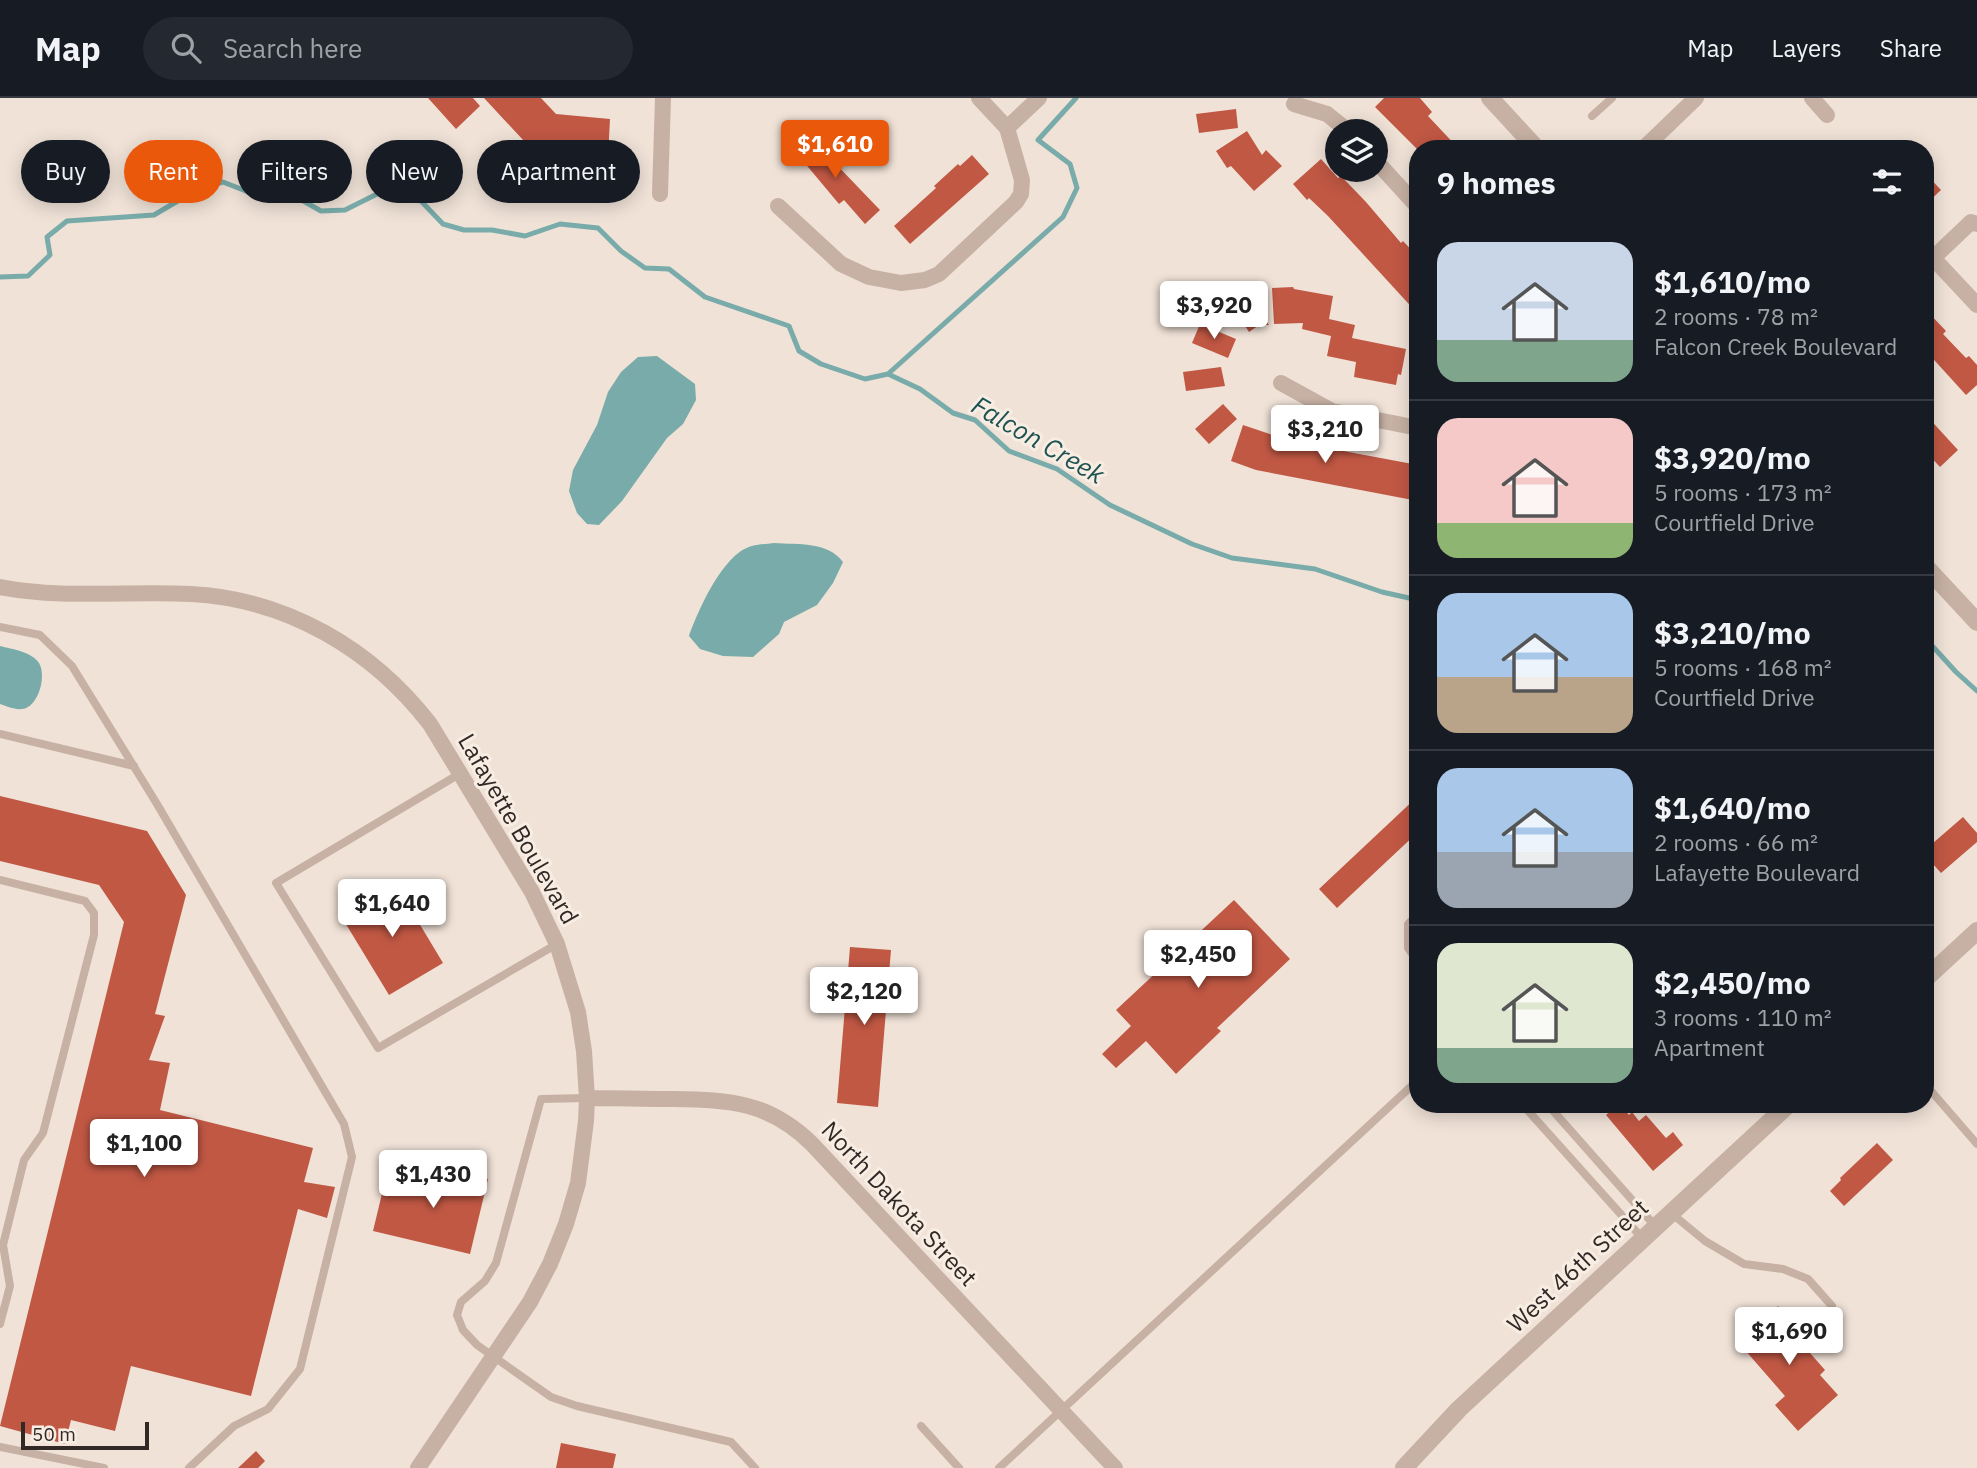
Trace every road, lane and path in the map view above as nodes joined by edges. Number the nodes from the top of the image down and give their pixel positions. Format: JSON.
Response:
{"nodes":[{"id":1,"x":663,"y":98,"type":"edge"},
{"id":2,"x":979,"y":98,"type":"edge"},
{"id":3,"x":1039,"y":98,"type":"edge"},
{"id":4,"x":1490,"y":98,"type":"edge"},
{"id":5,"x":1612,"y":98,"type":"edge"},
{"id":6,"x":1812,"y":98,"type":"edge"},
{"id":7,"x":1690,"y":100,"type":"edge"},
{"id":8,"x":1294,"y":104,"type":"dead end"},
{"id":9,"x":1827,"y":115,"type":"dead end"},
{"id":10,"x":1592,"y":116,"type":"dead end"},
{"id":11,"x":1333,"y":119,"type":"edge"},
{"id":12,"x":1007,"y":128,"type":"junction"},
{"id":13,"x":1529,"y":140,"type":"edge"},
{"id":14,"x":1652,"y":140,"type":"edge"},
{"id":15,"x":1388,"y":174,"type":"edge"},
{"id":16,"x":660,"y":194,"type":"dead end"},
{"id":17,"x":1409,"y":197,"type":"edge"},
{"id":18,"x":778,"y":206,"type":"dead end"},
{"id":19,"x":1977,"y":224,"type":"edge"},
{"id":20,"x":1934,"y":256,"type":"edge"},
{"id":21,"x":1934,"y":266,"type":"edge"},
{"id":22,"x":1977,"y":305,"type":"edge"},
{"id":23,"x":1281,"y":383,"type":"dead end"},
{"id":24,"x":1409,"y":426,"type":"edge"},
{"id":25,"x":1934,"y":576,"type":"edge"},
{"id":26,"x":0,"y":587,"type":"edge"},
{"id":27,"x":1977,"y":622,"type":"edge"},
{"id":28,"x":0,"y":627,"type":"edge"},
{"id":29,"x":0,"y":734,"type":"edge"},
{"id":30,"x":134,"y":766,"type":"junction"},
{"id":31,"x":461,"y":774,"type":"junction"},
{"id":32,"x":0,"y":880,"type":"edge"},
{"id":33,"x":1409,"y":923,"type":"edge"},
{"id":34,"x":1977,"y":931,"type":"edge"},
{"id":35,"x":558,"y":944,"type":"junction"},
{"id":36,"x":1409,"y":949,"type":"edge"},
{"id":37,"x":1934,"y":971,"type":"edge"},
{"id":38,"x":1409,"y":1088,"type":"edge"},
{"id":39,"x":1934,"y":1094,"type":"edge"},
{"id":40,"x":587,"y":1098,"type":"junction"},
{"id":41,"x":1531,"y":1113,"type":"edge"},
{"id":42,"x":1554,"y":1113,"type":"edge"},
{"id":43,"x":1779,"y":1113,"type":"edge"},
{"id":44,"x":1977,"y":1144,"type":"edge"},
{"id":45,"x":1671,"y":1213,"type":"junction"},
{"id":46,"x":1649,"y":1233,"type":"junction"},
{"id":47,"x":1832,"y":1306,"type":"dead end"},
{"id":48,"x":2,"y":1312,"type":"edge"},
{"id":49,"x":0,"y":1324,"type":"edge"},
{"id":50,"x":493,"y":1356,"type":"junction"},
{"id":51,"x":1062,"y":1411,"type":"junction"},
{"id":52,"x":921,"y":1426,"type":"dead end"},
{"id":53,"x":0,"y":1447,"type":"edge"},
{"id":54,"x":104,"y":1468,"type":"edge"},
{"id":55,"x":188,"y":1468,"type":"edge"},
{"id":56,"x":418,"y":1468,"type":"edge"},
{"id":57,"x":755,"y":1468,"type":"edge"},
{"id":58,"x":960,"y":1468,"type":"edge"},
{"id":59,"x":999,"y":1468,"type":"edge"},
{"id":60,"x":1115,"y":1468,"type":"edge"},
{"id":61,"x":1404,"y":1468,"type":"edge"}],
"edges":[{"from":1,"to":16,"type":"street"},
{"from":2,"to":12,"type":"street"},
{"from":3,"to":12,"type":"street"},
{"from":4,"to":13,"type":"street"},
{"from":5,"to":10,"type":"lane"},
{"from":6,"to":9,"type":"street"},
{"from":7,"to":14,"type":"street"},
{"from":8,"to":11,"type":"street"},
{"from":12,"to":18,"type":"street"},
{"from":15,"to":17,"type":"street"},
{"from":19,"to":20,"type":"street"},
{"from":21,"to":22,"type":"street"},
{"from":23,"to":24,"type":"street"},
{"from":25,"to":27,"type":"street"},
{"from":26,"to":31,"type":"street","name":"Lafayette Boulevard"},
{"from":28,"to":30,"type":"lane"},
{"from":29,"to":30,"type":"lane"},
{"from":30,"to":55,"type":"lane"},
{"from":31,"to":35,"type":"street","name":"Lafayette Boulevard"},
{"from":31,"to":35,"type":"lane"},
{"from":32,"to":48,"type":"lane"},
{"from":33,"to":36,"type":"lane"},
{"from":34,"to":37,"type":"street"},
{"from":35,"to":40,"type":"street","name":"Lafayette Boulevard"},
{"from":38,"to":51,"type":"lane"},
{"from":39,"to":44,"type":"lane"},
{"from":40,"to":50,"type":"street","name":"Lafayette Boulevard"},
{"from":40,"to":50,"type":"lane"},
{"from":40,"to":51,"type":"street","name":"North Dakota Street"},
{"from":41,"to":46,"type":"lane"},
{"from":42,"to":46,"type":"lane"},
{"from":43,"to":45,"type":"street","name":"West 46th Street"},
{"from":45,"to":46,"type":"street","name":"West 46th Street"},
{"from":45,"to":47,"type":"lane"},
{"from":46,"to":61,"type":"street","name":"West 46th Street"},
{"from":48,"to":49,"type":"lane"},
{"from":50,"to":56,"type":"street","name":"Lafayette Boulevard"},
{"from":50,"to":57,"type":"lane"},
{"from":51,"to":59,"type":"lane"},
{"from":51,"to":60,"type":"street","name":"North Dakota Street"},
{"from":52,"to":58,"type":"lane"},
{"from":53,"to":54,"type":"lane"}]}
